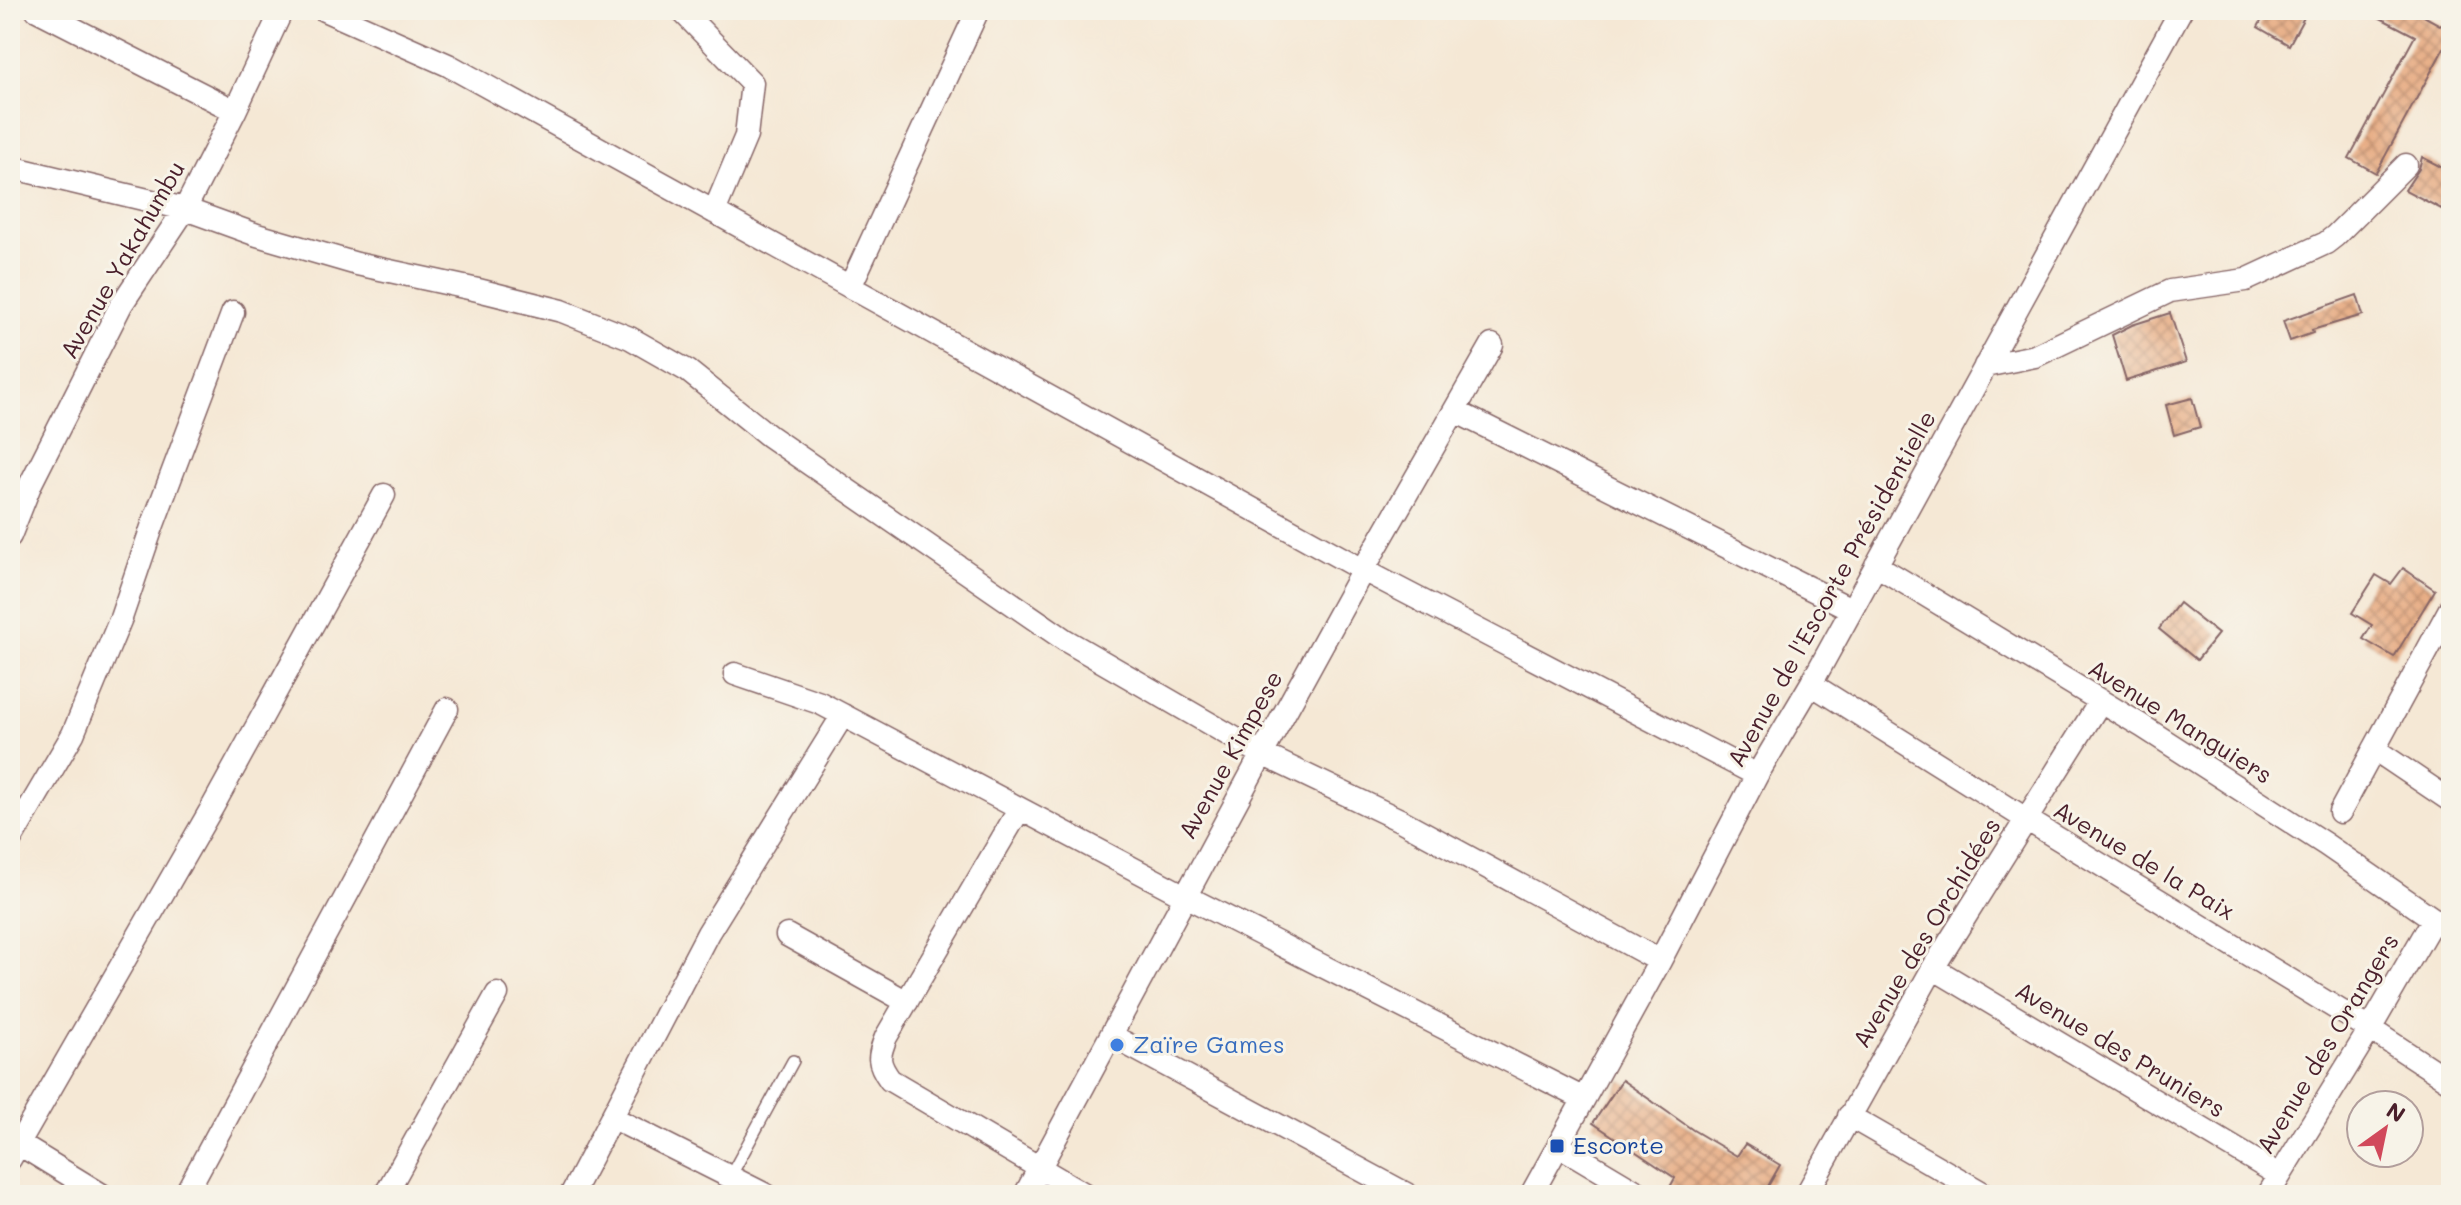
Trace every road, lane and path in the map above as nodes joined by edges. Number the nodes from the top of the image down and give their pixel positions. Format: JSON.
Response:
{"nodes":[{"id":1,"x":37,"y":10,"type":"edge"},
{"id":2,"x":282,"y":10,"type":"edge"},
{"id":3,"x":324,"y":10,"type":"edge"},
{"id":4,"x":681,"y":10,"type":"edge"},
{"id":5,"x":978,"y":10,"type":"edge"},
{"id":6,"x":2181,"y":10,"type":"edge"},
{"id":7,"x":235,"y":111,"type":"junction"},
{"id":8,"x":2406,"y":165,"type":"dead end"},
{"id":9,"x":10,"y":167,"type":"edge"},
{"id":10,"x":185,"y":209,"type":"junction"},
{"id":11,"x":714,"y":212,"type":"junction"},
{"id":12,"x":850,"y":287,"type":"junction"},
{"id":13,"x":233,"y":312,"type":"dead end"},
{"id":14,"x":1492,"y":345,"type":"dead end"},
{"id":15,"x":1985,"y":366,"type":"junction"},
{"id":16,"x":1455,"y":411,"type":"junction"},
{"id":17,"x":384,"y":495,"type":"dead end"},
{"id":18,"x":10,"y":536,"type":"edge"},
{"id":19,"x":1876,"y":565,"type":"junction"},
{"id":20,"x":1363,"y":570,"type":"junction"},
{"id":21,"x":2451,"y":607,"type":"edge"},
{"id":22,"x":1851,"y":609,"type":"junction"},
{"id":23,"x":735,"y":674,"type":"dead end"},
{"id":24,"x":1811,"y":684,"type":"junction"},
{"id":25,"x":2100,"y":702,"type":"junction"},
{"id":26,"x":447,"y":709,"type":"dead end"},
{"id":27,"x":843,"y":715,"type":"junction"},
{"id":28,"x":2374,"y":749,"type":"junction"},
{"id":29,"x":1262,"y":754,"type":"junction"},
{"id":30,"x":1757,"y":775,"type":"junction"},
{"id":31,"x":2451,"y":801,"type":"edge"},
{"id":32,"x":1019,"y":810,"type":"junction"},
{"id":33,"x":2340,"y":812,"type":"dead end"},
{"id":34,"x":2026,"y":819,"type":"junction"},
{"id":35,"x":10,"y":841,"type":"edge"},
{"id":36,"x":1185,"y":896,"type":"junction"},
{"id":37,"x":2442,"y":926,"type":"edge"},
{"id":38,"x":787,"y":935,"type":"dead end"},
{"id":39,"x":1660,"y":961,"type":"junction"},
{"id":40,"x":1933,"y":968,"type":"junction"},
{"id":41,"x":497,"y":994,"type":"dead end"},
{"id":42,"x":907,"y":1002,"type":"junction"},
{"id":43,"x":2370,"y":1029,"type":"junction"},
{"id":44,"x":1112,"y":1036,"type":"junction"},
{"id":45,"x":793,"y":1061,"type":"dead end"},
{"id":46,"x":2451,"y":1082,"type":"edge"},
{"id":47,"x":1584,"y":1099,"type":"junction"},
{"id":48,"x":1849,"y":1116,"type":"junction"},
{"id":49,"x":613,"y":1118,"type":"junction"},
{"id":50,"x":1560,"y":1146,"type":"junction"},
{"id":51,"x":14,"y":1152,"type":"edge"},
{"id":52,"x":1039,"y":1169,"type":"junction"},
{"id":53,"x":730,"y":1177,"type":"junction"},
{"id":54,"x":2273,"y":1185,"type":"edge"},
{"id":55,"x":102,"y":1195,"type":"edge"},
{"id":56,"x":185,"y":1195,"type":"edge"},
{"id":57,"x":385,"y":1195,"type":"edge"},
{"id":58,"x":571,"y":1195,"type":"edge"},
{"id":59,"x":766,"y":1195,"type":"edge"},
{"id":60,"x":1025,"y":1195,"type":"edge"},
{"id":61,"x":1086,"y":1195,"type":"edge"},
{"id":62,"x":1408,"y":1195,"type":"edge"},
{"id":63,"x":1531,"y":1195,"type":"edge"},
{"id":64,"x":1642,"y":1195,"type":"edge"},
{"id":65,"x":1806,"y":1195,"type":"edge"},
{"id":66,"x":1986,"y":1195,"type":"edge"}],
"edges":[{"from":1,"to":7,"type":"street"},
{"from":2,"to":7,"type":"street","name":"Avenue Yakahumbu"},
{"from":3,"to":11,"type":"street"},
{"from":4,"to":11,"type":"street"},
{"from":5,"to":12,"type":"street"},
{"from":6,"to":15,"type":"street","name":"Avenue de l'Escorte Présidentielle"},
{"from":7,"to":10,"type":"street","name":"Avenue Yakahumbu"},
{"from":8,"to":15,"type":"street"},
{"from":9,"to":10,"type":"street"},
{"from":10,"to":18,"type":"street","name":"Avenue Yakahumbu"},
{"from":10,"to":29,"type":"street"},
{"from":11,"to":12,"type":"street"},
{"from":12,"to":20,"type":"street"},
{"from":13,"to":35,"type":"street"},
{"from":14,"to":16,"type":"street","name":"Avenue Kimpese"},
{"from":15,"to":19,"type":"street","name":"Avenue de l'Escorte Présidentielle"},
{"from":16,"to":20,"type":"street","name":"Avenue Kimpese"},
{"from":16,"to":22,"type":"street"},
{"from":17,"to":51,"type":"street"},
{"from":19,"to":22,"type":"street","name":"Avenue de l'Escorte Présidentielle"},
{"from":19,"to":25,"type":"street","name":"Avenue Manguiers"},
{"from":20,"to":29,"type":"street","name":"Avenue Kimpese"},
{"from":20,"to":30,"type":"street"},
{"from":21,"to":28,"type":"street"},
{"from":22,"to":24,"type":"street","name":"Avenue de l'Escorte Présidentielle"},
{"from":23,"to":27,"type":"street"},
{"from":24,"to":30,"type":"street","name":"Avenue de l'Escorte Présidentielle"},
{"from":24,"to":34,"type":"street","name":"Avenue de la Paix"},
{"from":25,"to":34,"type":"street","name":"Avenue des Orchidées"},
{"from":25,"to":37,"type":"street","name":"Avenue Manguiers"},
{"from":26,"to":56,"type":"street"},
{"from":27,"to":32,"type":"street"},
{"from":27,"to":49,"type":"street"},
{"from":28,"to":31,"type":"street"},
{"from":28,"to":33,"type":"street"},
{"from":29,"to":36,"type":"street","name":"Avenue Kimpese"},
{"from":29,"to":39,"type":"street"},
{"from":30,"to":39,"type":"street","name":"Avenue de l'Escorte Présidentielle"},
{"from":32,"to":36,"type":"street"},
{"from":32,"to":42,"type":"street"},
{"from":34,"to":40,"type":"street","name":"Avenue des Orchidées"},
{"from":34,"to":43,"type":"street","name":"Avenue de la Paix"},
{"from":36,"to":44,"type":"street","name":"Avenue Kimpese"},
{"from":36,"to":47,"type":"street"},
{"from":37,"to":43,"type":"street","name":"Avenue des Orangers"},
{"from":38,"to":42,"type":"street"},
{"from":39,"to":47,"type":"street","name":"Avenue de l'Escorte Présidentielle"},
{"from":40,"to":48,"type":"street","name":"Avenue des Orchidées"},
{"from":40,"to":54,"type":"street","name":"Avenue des Pruniers"},
{"from":41,"to":57,"type":"street"},
{"from":42,"to":52,"type":"street"},
{"from":43,"to":46,"type":"street","name":"Avenue de la Paix"},
{"from":43,"to":54,"type":"street","name":"Avenue des Orangers"},
{"from":44,"to":52,"type":"street","name":"Avenue Kimpese"},
{"from":44,"to":62,"type":"street"},
{"from":45,"to":53,"type":"lane"},
{"from":47,"to":50,"type":"street","name":"Avenue de l'Escorte Présidentielle"},
{"from":48,"to":65,"type":"street","name":"Avenue des Orchidées"},
{"from":48,"to":66,"type":"street"},
{"from":49,"to":53,"type":"street"},
{"from":49,"to":58,"type":"street"},
{"from":50,"to":63,"type":"street","name":"Avenue de l'Escorte Présidentielle"},
{"from":50,"to":64,"type":"street"},
{"from":51,"to":55,"type":"street"},
{"from":52,"to":60,"type":"street","name":"Avenue Kimpese"},
{"from":52,"to":61,"type":"street"},
{"from":53,"to":59,"type":"street"}]}
